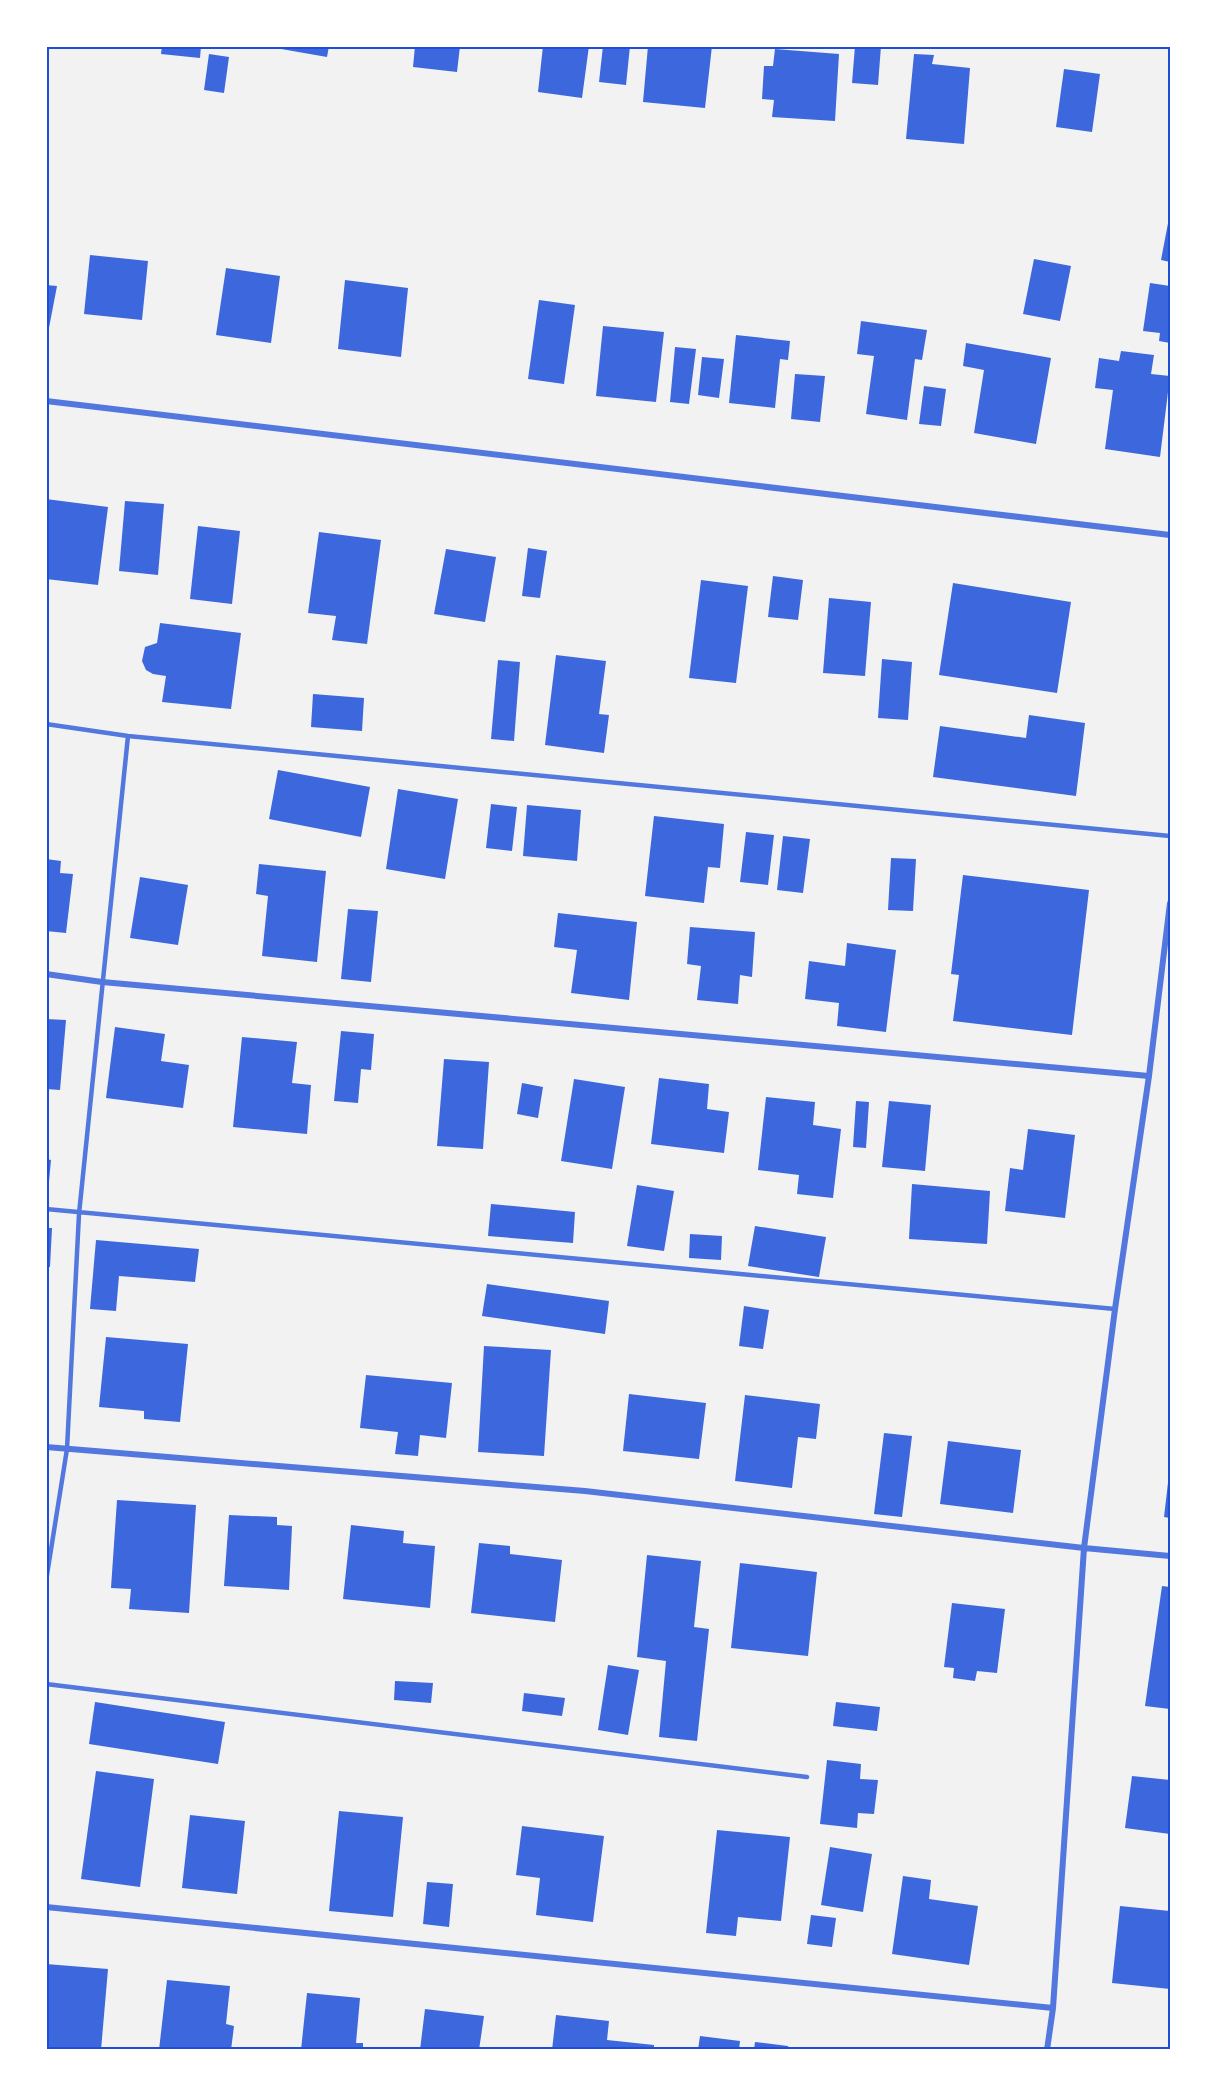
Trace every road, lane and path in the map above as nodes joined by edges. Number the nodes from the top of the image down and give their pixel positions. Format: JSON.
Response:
{"nodes":[{"id":1,"x":46,"y":401,"type":"edge"},
{"id":2,"x":1170,"y":535,"type":"edge"},
{"id":3,"x":46,"y":724,"type":"edge"},
{"id":4,"x":128,"y":736,"type":"junction"},
{"id":5,"x":1170,"y":836,"type":"edge"},
{"id":6,"x":1170,"y":903,"type":"edge"},
{"id":7,"x":46,"y":974,"type":"edge"},
{"id":8,"x":102,"y":982,"type":"junction"},
{"id":9,"x":1149,"y":1076,"type":"junction"},
{"id":10,"x":46,"y":1209,"type":"edge"},
{"id":11,"x":79,"y":1214,"type":"junction"},
{"id":12,"x":1115,"y":1309,"type":"junction"},
{"id":13,"x":46,"y":1447,"type":"edge"},
{"id":14,"x":67,"y":1449,"type":"junction"},
{"id":15,"x":1084,"y":1548,"type":"junction"},
{"id":16,"x":1170,"y":1556,"type":"edge"},
{"id":17,"x":46,"y":1581,"type":"edge"},
{"id":18,"x":46,"y":1684,"type":"edge"},
{"id":19,"x":807,"y":1777,"type":"dead end"},
{"id":20,"x":46,"y":1907,"type":"edge"},
{"id":21,"x":1053,"y":2008,"type":"junction"},
{"id":22,"x":1047,"y":2049,"type":"edge"}],
"edges":[{"from":1,"to":2,"type":"street"},
{"from":3,"to":4,"type":"lane"},
{"from":4,"to":5,"type":"lane"},
{"from":4,"to":8,"type":"lane"},
{"from":6,"to":9,"type":"street"},
{"from":7,"to":8,"type":"street"},
{"from":8,"to":9,"type":"street"},
{"from":8,"to":11,"type":"lane"},
{"from":9,"to":12,"type":"street"},
{"from":10,"to":11,"type":"lane"},
{"from":11,"to":12,"type":"lane"},
{"from":11,"to":14,"type":"lane"},
{"from":12,"to":15,"type":"street"},
{"from":13,"to":14,"type":"street"},
{"from":14,"to":15,"type":"street"},
{"from":14,"to":17,"type":"lane"},
{"from":15,"to":16,"type":"street"},
{"from":15,"to":21,"type":"street"},
{"from":18,"to":19,"type":"lane"},
{"from":20,"to":21,"type":"street"},
{"from":21,"to":22,"type":"street"}]}
